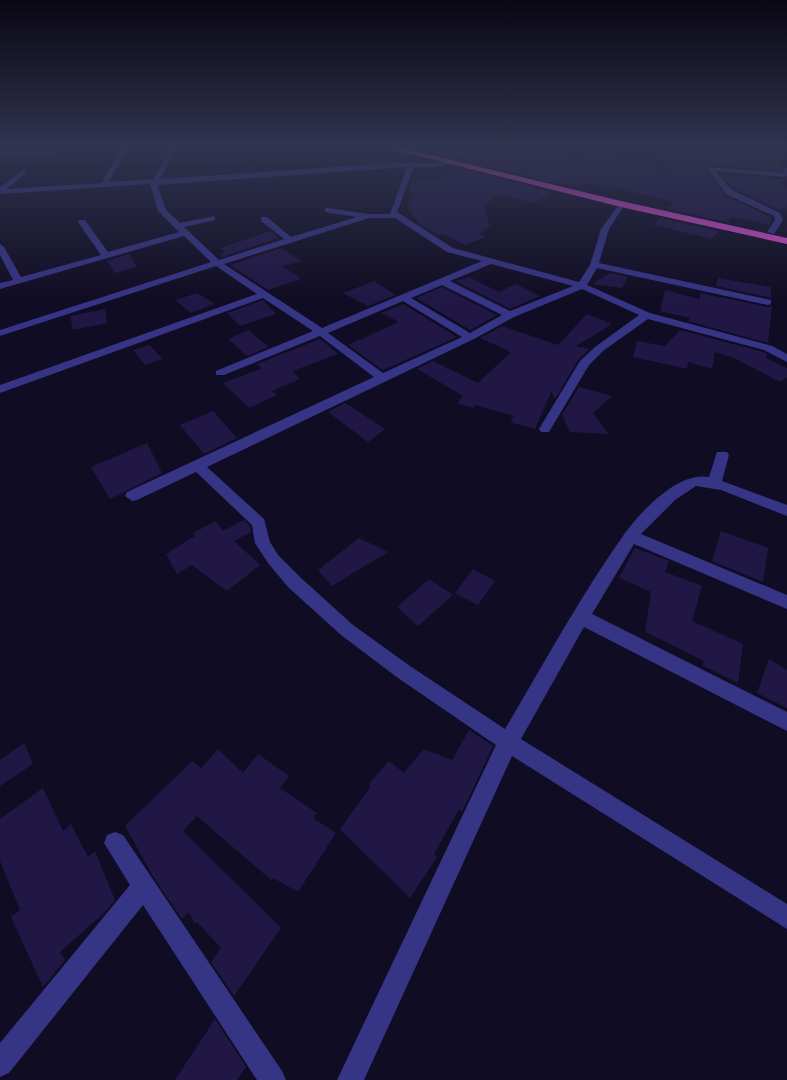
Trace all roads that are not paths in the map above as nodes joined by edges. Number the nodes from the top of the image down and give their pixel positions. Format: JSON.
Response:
{"nodes":[{"id":1,"x":157,"y":198,"type":"edge"},
{"id":2,"x":397,"y":198,"type":"edge"},
{"id":3,"x":598,"y":198,"type":"edge"},
{"id":4,"x":617,"y":198,"type":"edge"},
{"id":5,"x":742,"y":198,"type":"edge"},
{"id":6,"x":621,"y":204,"type":"junction"},
{"id":7,"x":328,"y":210,"type":"dead end"},
{"id":8,"x":368,"y":216,"type":"junction"},
{"id":9,"x":394,"y":216,"type":"junction"},
{"id":10,"x":212,"y":218,"type":"dead end"},
{"id":11,"x":264,"y":219,"type":"dead end"},
{"id":12,"x":82,"y":222,"type":"dead end"},
{"id":13,"x":178,"y":226,"type":"junction"},
{"id":14,"x":771,"y":232,"type":"junction"},
{"id":15,"x":185,"y":233,"type":"junction"},
{"id":16,"x":787,"y":238,"type":"edge"},
{"id":17,"x":291,"y":241,"type":"junction"},
{"id":18,"x":0,"y":247,"type":"edge"},
{"id":19,"x":106,"y":256,"type":"junction"},
{"id":20,"x":490,"y":261,"type":"junction"},
{"id":21,"x":218,"y":263,"type":"junction"},
{"id":22,"x":594,"y":265,"type":"junction"},
{"id":23,"x":18,"y":281,"type":"junction"},
{"id":24,"x":444,"y":282,"type":"junction"},
{"id":25,"x":0,"y":286,"type":"edge"},
{"id":26,"x":582,"y":286,"type":"junction"},
{"id":27,"x":265,"y":294,"type":"junction"},
{"id":28,"x":405,"y":298,"type":"junction"},
{"id":29,"x":768,"y":302,"type":"dead end"},
{"id":30,"x":510,"y":315,"type":"junction"},
{"id":31,"x":646,"y":315,"type":"junction"},
{"id":32,"x":321,"y":332,"type":"junction"},
{"id":33,"x":0,"y":333,"type":"edge"},
{"id":34,"x":470,"y":337,"type":"junction"},
{"id":35,"x":787,"y":359,"type":"edge"},
{"id":36,"x":220,"y":373,"type":"dead end"},
{"id":37,"x":382,"y":378,"type":"junction"},
{"id":38,"x":0,"y":389,"type":"edge"},
{"id":39,"x":544,"y":429,"type":"dead end"},
{"id":40,"x":722,"y":455,"type":"dead end"},
{"id":41,"x":198,"y":466,"type":"junction"},
{"id":42,"x":714,"y":484,"type":"junction"},
{"id":43,"x":132,"y":496,"type":"dead end"},
{"id":44,"x":787,"y":512,"type":"edge"},
{"id":45,"x":631,"y":536,"type":"junction"},
{"id":46,"x":787,"y":602,"type":"edge"},
{"id":47,"x":581,"y":616,"type":"junction"},
{"id":48,"x":787,"y":722,"type":"edge"},
{"id":49,"x":508,"y":742,"type":"junction"},
{"id":50,"x":115,"y":843,"type":"dead end"},
{"id":51,"x":143,"y":887,"type":"junction"},
{"id":52,"x":787,"y":917,"type":"edge"},
{"id":53,"x":0,"y":1064,"type":"edge"},
{"id":54,"x":273,"y":1080,"type":"edge"},
{"id":55,"x":350,"y":1080,"type":"edge"}],
"edges":[{"from":1,"to":13,"type":"street"},
{"from":2,"to":9,"type":"street"},
{"from":3,"to":6,"type":"highway"},
{"from":4,"to":14,"type":"highway"},
{"from":5,"to":14,"type":"street"},
{"from":6,"to":16,"type":"highway"},
{"from":6,"to":22,"type":"street"},
{"from":7,"to":8,"type":"street"},
{"from":8,"to":9,"type":"street"},
{"from":8,"to":17,"type":"street"},
{"from":9,"to":20,"type":"street"},
{"from":10,"to":13,"type":"street"},
{"from":11,"to":17,"type":"street"},
{"from":12,"to":19,"type":"street"},
{"from":13,"to":15,"type":"street"},
{"from":14,"to":16,"type":"highway"},
{"from":15,"to":19,"type":"street"},
{"from":15,"to":21,"type":"street"},
{"from":17,"to":21,"type":"street"},
{"from":18,"to":23,"type":"street"},
{"from":19,"to":23,"type":"street"},
{"from":20,"to":24,"type":"street"},
{"from":20,"to":26,"type":"street"},
{"from":21,"to":27,"type":"street"},
{"from":21,"to":33,"type":"street"},
{"from":22,"to":26,"type":"street"},
{"from":22,"to":29,"type":"street"},
{"from":23,"to":25,"type":"street"},
{"from":24,"to":28,"type":"street"},
{"from":24,"to":30,"type":"street"},
{"from":26,"to":30,"type":"street"},
{"from":26,"to":31,"type":"street"},
{"from":27,"to":32,"type":"street"},
{"from":27,"to":38,"type":"street"},
{"from":28,"to":32,"type":"street"},
{"from":28,"to":34,"type":"street"},
{"from":30,"to":34,"type":"street"},
{"from":31,"to":35,"type":"street"},
{"from":31,"to":39,"type":"street"},
{"from":32,"to":36,"type":"street"},
{"from":32,"to":37,"type":"street"},
{"from":34,"to":37,"type":"street"},
{"from":37,"to":41,"type":"street"},
{"from":40,"to":42,"type":"street"},
{"from":41,"to":43,"type":"street"},
{"from":41,"to":49,"type":"street"},
{"from":42,"to":44,"type":"street"},
{"from":42,"to":45,"type":"street"},
{"from":45,"to":46,"type":"street"},
{"from":45,"to":47,"type":"street"},
{"from":47,"to":48,"type":"street"},
{"from":47,"to":49,"type":"street"},
{"from":49,"to":52,"type":"street"},
{"from":49,"to":55,"type":"street"},
{"from":50,"to":51,"type":"street"},
{"from":51,"to":53,"type":"street"},
{"from":51,"to":54,"type":"street"}]}
